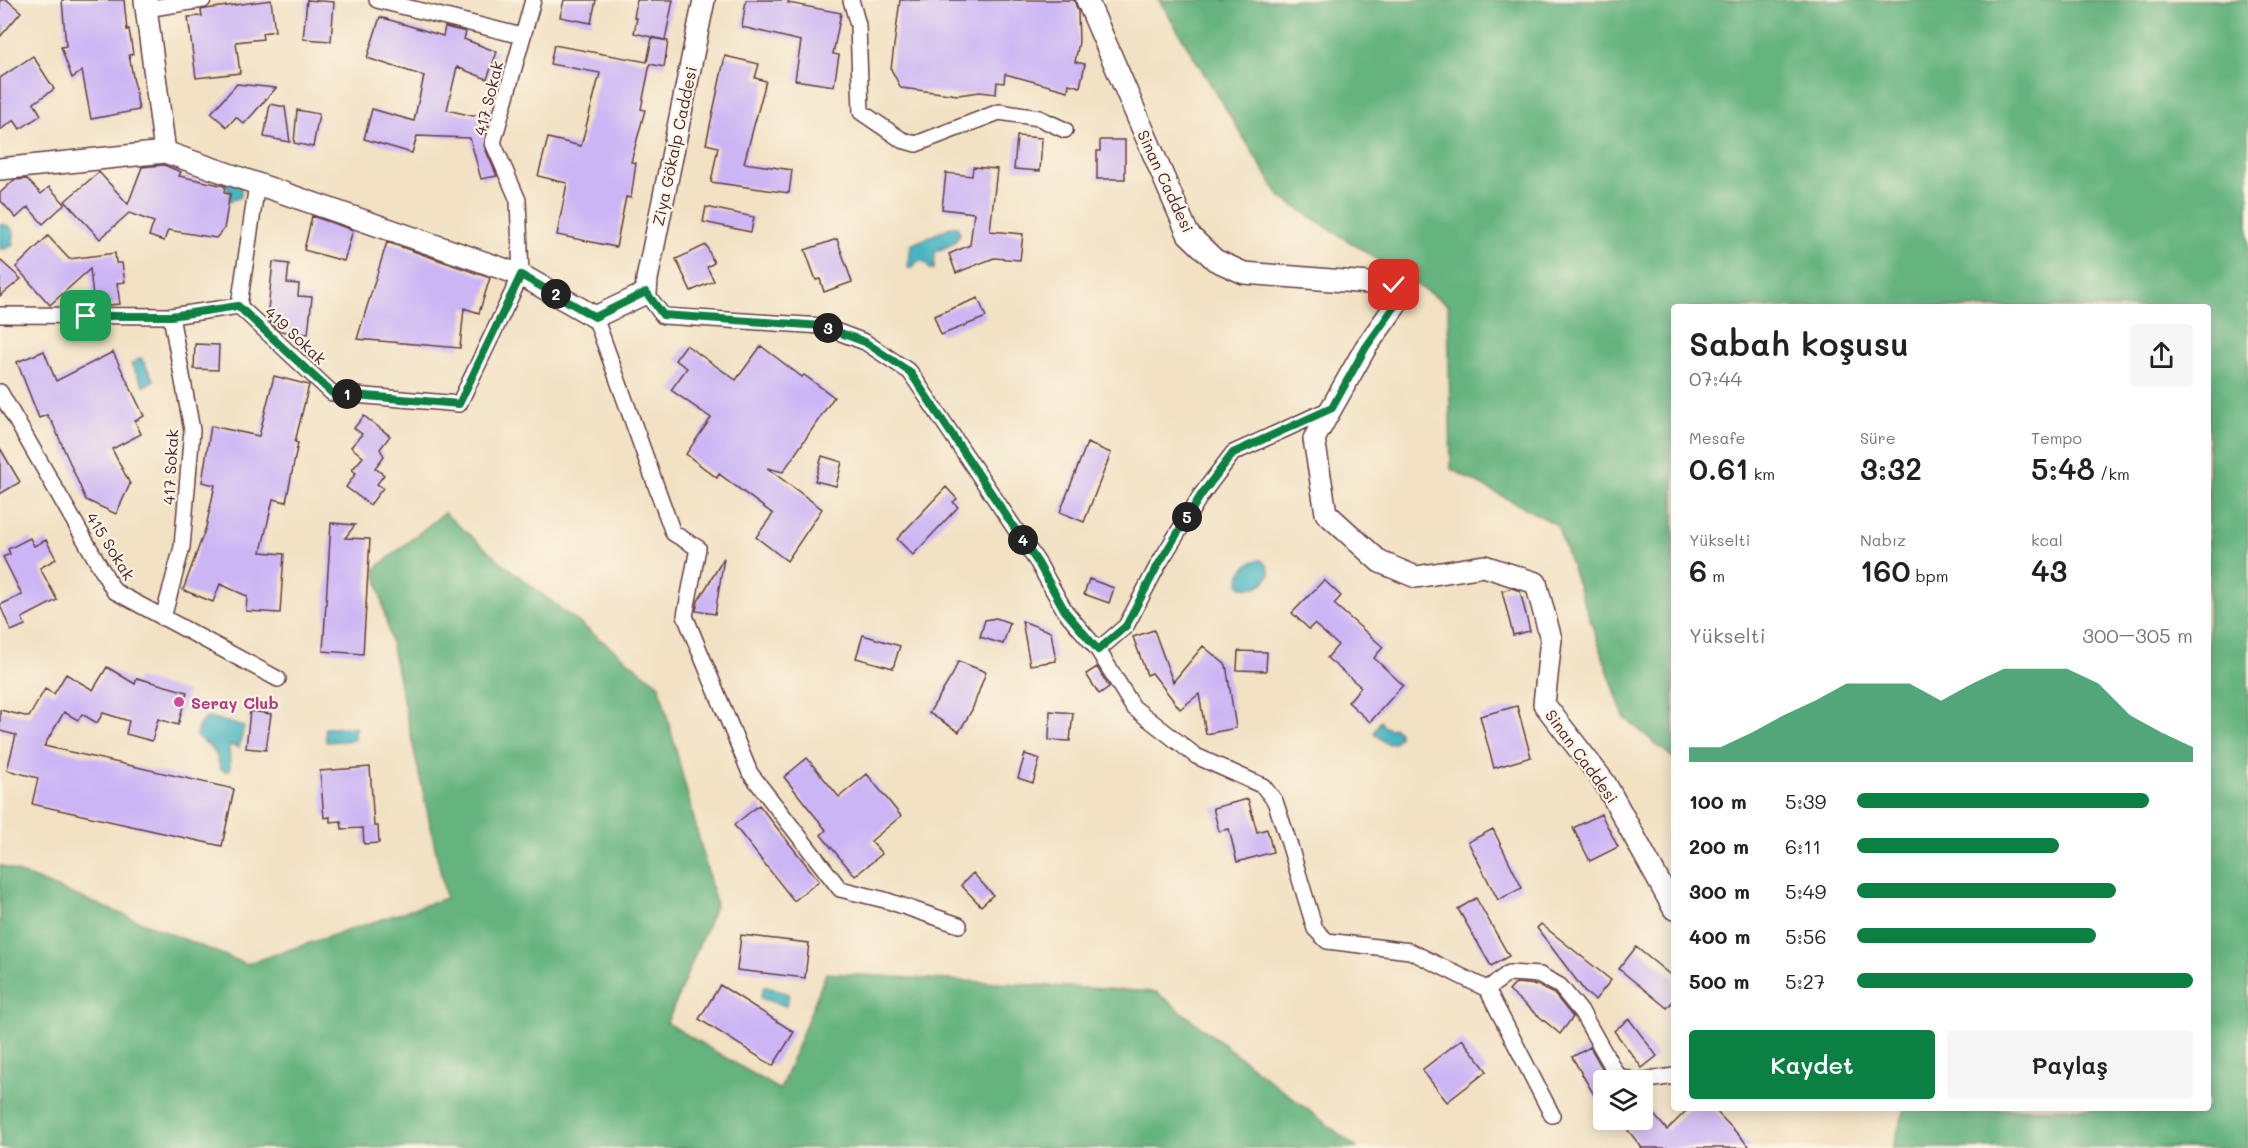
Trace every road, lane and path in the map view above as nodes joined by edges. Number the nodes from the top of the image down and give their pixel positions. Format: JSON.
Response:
{"nodes":[{"id":1,"x":202,"y":0,"type":"edge"},
{"id":2,"x":377,"y":0,"type":"edge"},
{"id":3,"x":533,"y":0,"type":"edge"},
{"id":4,"x":704,"y":0,"type":"edge"},
{"id":5,"x":851,"y":0,"type":"edge"},
{"id":6,"x":1087,"y":0,"type":"edge"},
{"id":7,"x":145,"y":4,"type":"edge"},
{"id":8,"x":522,"y":36,"type":"junction"},
{"id":9,"x":1065,"y":130,"type":"dead end"},
{"id":10,"x":165,"y":152,"type":"junction"},
{"id":11,"x":0,"y":169,"type":"edge"},
{"id":12,"x":257,"y":183,"type":"junction"},
{"id":13,"x":521,"y":275,"type":"junction"},
{"id":14,"x":646,"y":292,"type":"junction"},
{"id":15,"x":238,"y":306,"type":"junction"},
{"id":16,"x":0,"y":315,"type":"edge"},
{"id":17,"x":171,"y":316,"type":"junction"},
{"id":18,"x":595,"y":317,"type":"junction"},
{"id":19,"x":0,"y":392,"type":"edge"},
{"id":20,"x":1332,"y":408,"type":"junction"},
{"id":21,"x":164,"y":618,"type":"junction"},
{"id":22,"x":1098,"y":650,"type":"junction"},
{"id":23,"x":278,"y":678,"type":"dead end"},
{"id":24,"x":1671,"y":904,"type":"edge"},
{"id":25,"x":959,"y":925,"type":"dead end"},
{"id":26,"x":1487,"y":989,"type":"junction"},
{"id":27,"x":1614,"y":1070,"type":"edge"},
{"id":28,"x":1671,"y":1076,"type":"edge"},
{"id":29,"x":1653,"y":1079,"type":"edge"},
{"id":30,"x":1552,"y":1115,"type":"dead end"}],
"edges":[{"from":1,"to":7,"type":"street"},
{"from":2,"to":8,"type":"street"},
{"from":3,"to":8,"type":"street","name":"417 Sokak"},
{"from":4,"to":14,"type":"street","name":"Ziya Gökalp Caddesi"},
{"from":5,"to":9,"type":"street"},
{"from":6,"to":20,"type":"street","name":"Sinan Caddesi"},
{"from":7,"to":10,"type":"street"},
{"from":8,"to":13,"type":"street","name":"417 Sokak"},
{"from":10,"to":11,"type":"street"},
{"from":10,"to":12,"type":"street"},
{"from":12,"to":13,"type":"street"},
{"from":12,"to":15,"type":"street"},
{"from":13,"to":15,"type":"street","name":"419 Sokak"},
{"from":13,"to":18,"type":"street"},
{"from":14,"to":18,"type":"street"},
{"from":14,"to":22,"type":"street"},
{"from":15,"to":17,"type":"street"},
{"from":16,"to":17,"type":"street"},
{"from":17,"to":21,"type":"street","name":"417 Sokak"},
{"from":18,"to":25,"type":"street"},
{"from":19,"to":21,"type":"street","name":"415 Sokak"},
{"from":20,"to":22,"type":"street"},
{"from":20,"to":24,"type":"street","name":"Sinan Caddesi"},
{"from":21,"to":23,"type":"street","name":"415 Sokak"},
{"from":22,"to":26,"type":"street"},
{"from":26,"to":27,"type":"street"},
{"from":26,"to":30,"type":"street"},
{"from":28,"to":29,"type":"street"}]}
